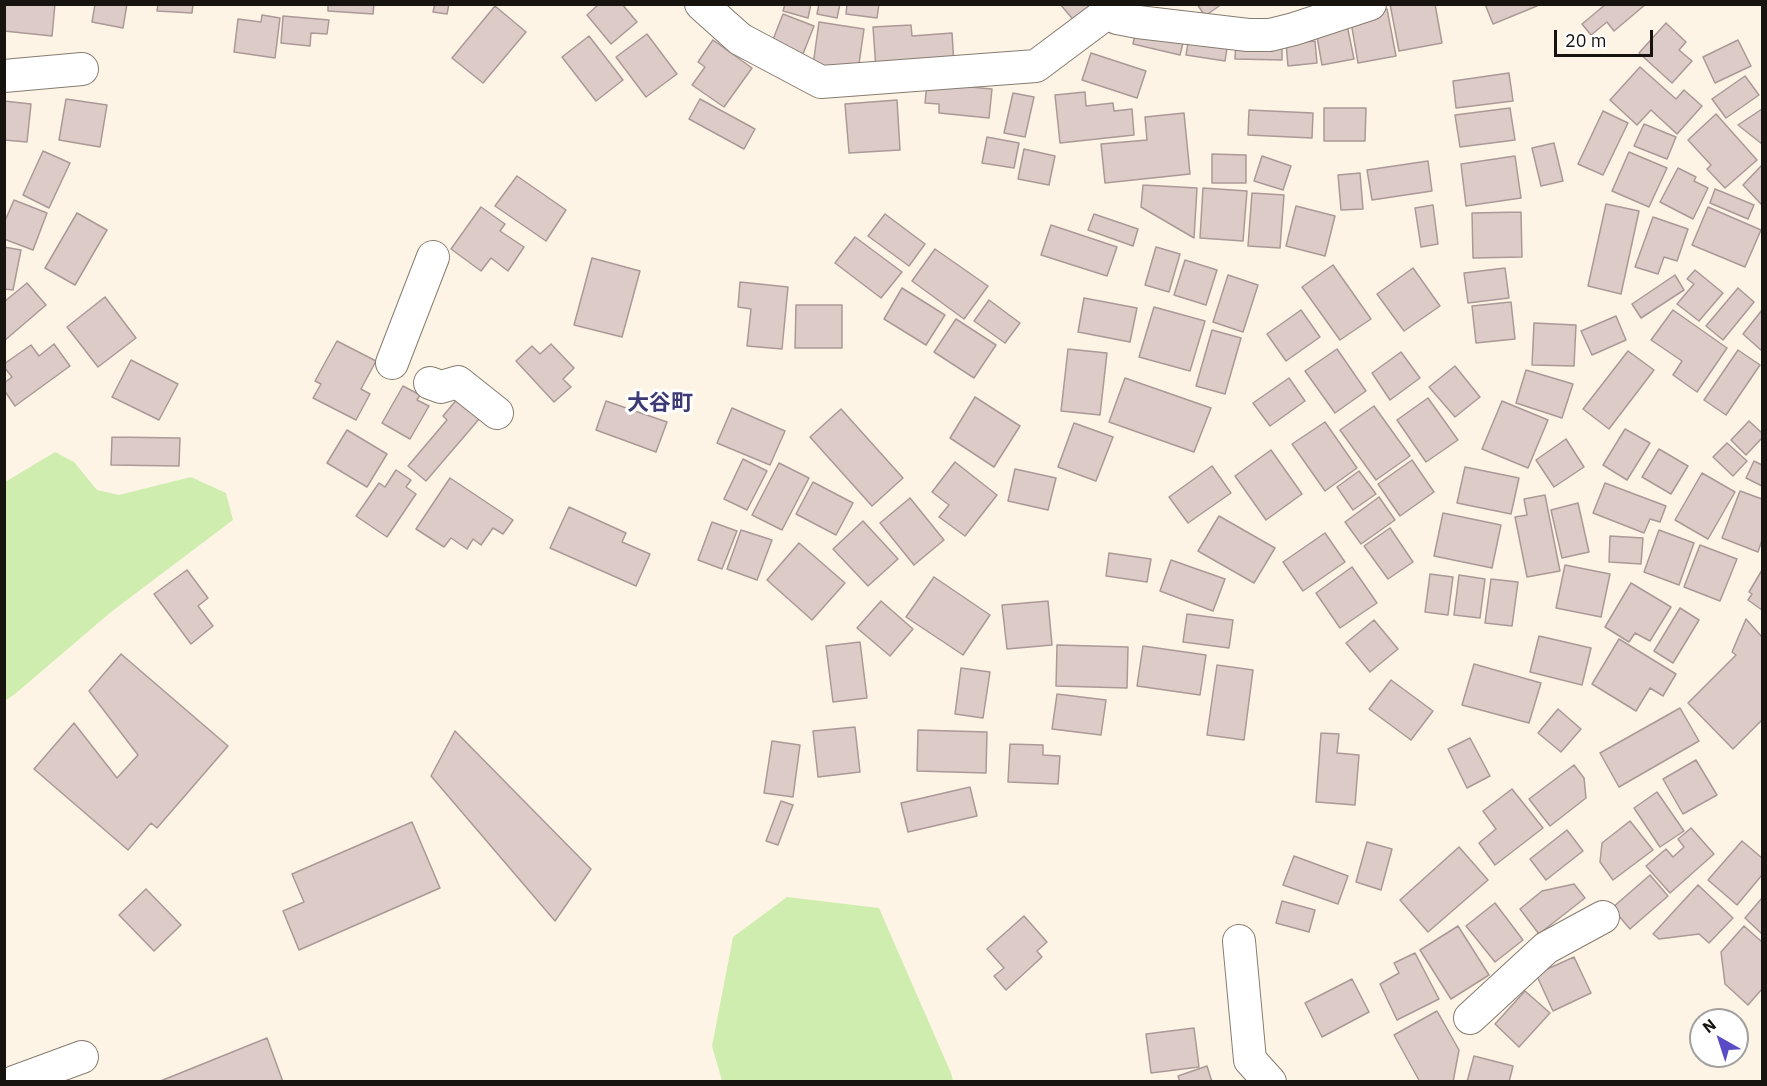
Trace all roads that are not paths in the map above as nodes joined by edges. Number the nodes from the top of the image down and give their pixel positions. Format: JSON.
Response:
{"nodes":[{"id":1,"x":701,"y":4,"type":"edge"},
{"id":2,"x":1370,"y":4,"type":"edge"},
{"id":3,"x":1114,"y":9,"type":"edge"},
{"id":4,"x":82,"y":69,"type":"dead end"},
{"id":5,"x":4,"y":76,"type":"edge"},
{"id":6,"x":433,"y":257,"type":"dead end"},
{"id":7,"x":392,"y":363,"type":"dead end"},
{"id":8,"x":430,"y":383,"type":"dead end"},
{"id":9,"x":497,"y":413,"type":"dead end"},
{"id":10,"x":1603,"y":917,"type":"dead end"},
{"id":11,"x":1239,"y":941,"type":"dead end"},
{"id":12,"x":1470,"y":1018,"type":"dead end"},
{"id":13,"x":82,"y":1057,"type":"dead end"},
{"id":14,"x":14,"y":1082,"type":"edge"},
{"id":15,"x":1270,"y":1082,"type":"edge"}],
"edges":[{"from":1,"to":3,"type":"street"},
{"from":2,"to":3,"type":"street"},
{"from":4,"to":5,"type":"street"},
{"from":6,"to":7,"type":"street"},
{"from":8,"to":9,"type":"street"},
{"from":10,"to":12,"type":"street"},
{"from":11,"to":15,"type":"street"},
{"from":13,"to":14,"type":"street"}]}
